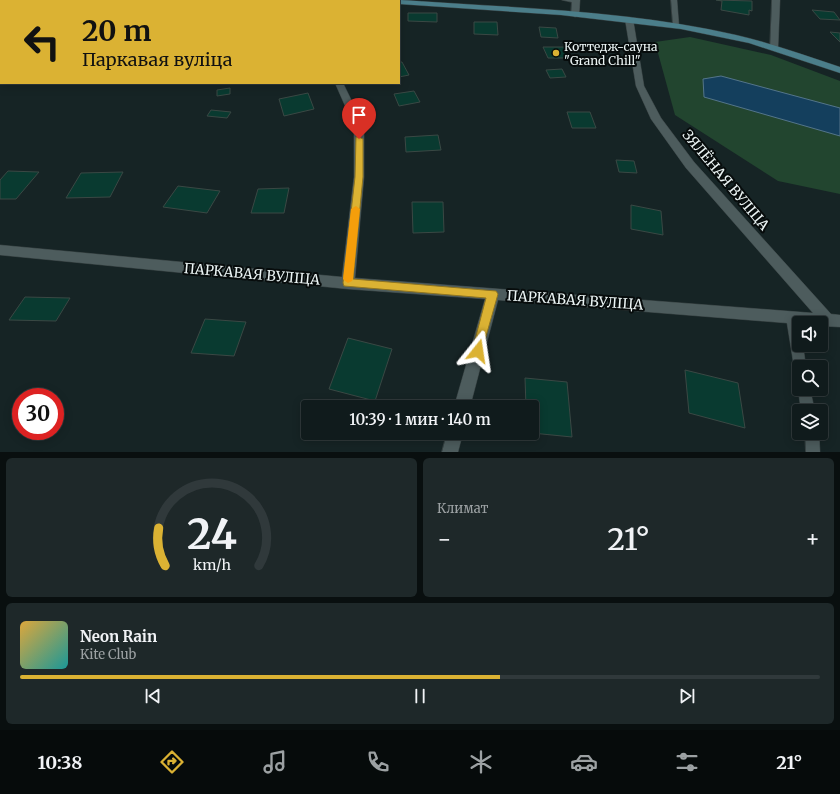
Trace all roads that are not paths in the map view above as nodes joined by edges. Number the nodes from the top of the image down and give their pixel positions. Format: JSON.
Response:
{"nodes":[{"id":1,"x":565,"y":0,"type":"edge"},
{"id":2,"x":674,"y":0,"type":"edge"},
{"id":3,"x":776,"y":0,"type":"edge"},
{"id":4,"x":576,"y":1,"type":"edge"},
{"id":5,"x":400,"y":2,"type":"edge"},
{"id":6,"x":575,"y":15,"type":"junction"},
{"id":7,"x":629,"y":19,"type":"junction"},
{"id":8,"x":676,"y":26,"type":"junction"},
{"id":9,"x":774,"y":48,"type":"junction"},
{"id":10,"x":840,"y":70,"type":"edge"},
{"id":11,"x":339,"y":84,"type":"edge"},
{"id":12,"x":0,"y":250,"type":"edge"},
{"id":13,"x":348,"y":283,"type":"junction"},
{"id":14,"x":493,"y":294,"type":"junction"},
{"id":15,"x":792,"y":317,"type":"edge"},
{"id":16,"x":833,"y":320,"type":"edge"},
{"id":17,"x":464,"y":400,"type":"edge"},
{"id":18,"x":453,"y":440,"type":"edge"},
{"id":19,"x":812,"y":440,"type":"edge"},
{"id":20,"x":450,"y":452,"type":"edge"},
{"id":21,"x":813,"y":452,"type":"edge"}],
"edges":[{"from":1,"to":4,"type":"lane"},
{"from":2,"to":8,"type":"lane"},
{"from":3,"to":9,"type":"street"},
{"from":4,"to":6,"type":"street"},
{"from":5,"to":6,"type":"street"},
{"from":6,"to":7,"type":"street"},
{"from":7,"to":8,"type":"street"},
{"from":7,"to":16,"type":"street","name":"ЗЯЛЁНАЯ ВУЛІЦА"},
{"from":8,"to":9,"type":"street"},
{"from":9,"to":10,"type":"street"},
{"from":11,"to":13,"type":"street"},
{"from":12,"to":13,"type":"street","name":"ПАРКАВАЯ ВУЛІЦА"},
{"from":13,"to":14,"type":"street","name":"ПАРКАВАЯ ВУЛІЦА"},
{"from":14,"to":15,"type":"street","name":"ПАРКАВАЯ ВУЛІЦА"},
{"from":14,"to":17,"type":"street"},
{"from":18,"to":20,"type":"street"},
{"from":19,"to":21,"type":"lane"}]}
